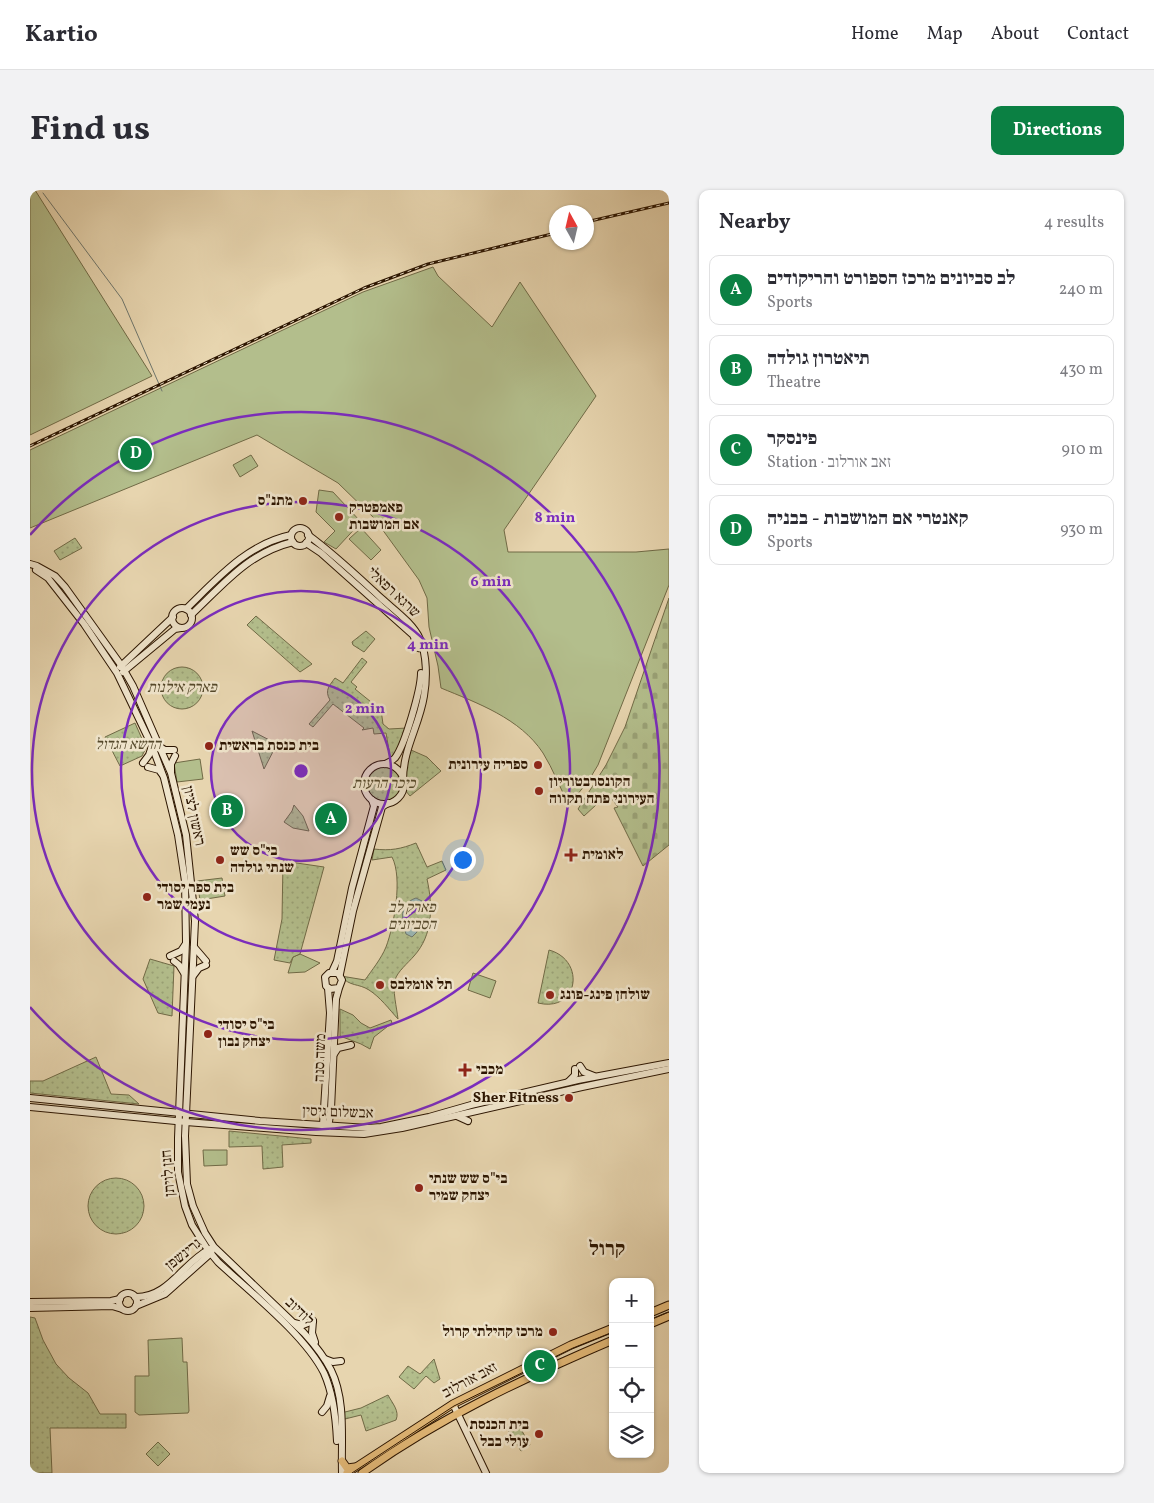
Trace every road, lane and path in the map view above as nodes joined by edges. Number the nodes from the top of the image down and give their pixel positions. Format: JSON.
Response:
{"nodes":[{"id":1,"x":308,"y":535,"type":"junction"},
{"id":2,"x":292,"y":539,"type":"junction"},
{"id":3,"x":306,"y":543,"type":"junction"},
{"id":4,"x":30,"y":566,"type":"edge"},
{"id":5,"x":188,"y":612,"type":"junction"},
{"id":6,"x":173,"y":618,"type":"junction"},
{"id":7,"x":181,"y":628,"type":"junction"},
{"id":8,"x":109,"y":649,"type":"junction"},
{"id":9,"x":132,"y":656,"type":"junction"},
{"id":10,"x":142,"y":656,"type":"junction"},
{"id":11,"x":121,"y":665,"type":"junction"},
{"id":12,"x":125,"y":672,"type":"junction"},
{"id":13,"x":117,"y":673,"type":"junction"},
{"id":14,"x":133,"y":686,"type":"junction"},
{"id":15,"x":416,"y":716,"type":"junction"},
{"id":16,"x":156,"y":746,"type":"junction"},
{"id":17,"x":385,"y":764,"type":"junction"},
{"id":18,"x":171,"y":773,"type":"junction"},
{"id":19,"x":164,"y":778,"type":"junction"},
{"id":20,"x":403,"y":781,"type":"junction"},
{"id":21,"x":372,"y":800,"type":"junction"},
{"id":22,"x":388,"y":803,"type":"junction"},
{"id":23,"x":186,"y":942,"type":"junction"},
{"id":24,"x":194,"y":947,"type":"junction"},
{"id":25,"x":332,"y":972,"type":"junction"},
{"id":26,"x":340,"y":974,"type":"junction"},
{"id":27,"x":185,"y":976,"type":"junction"},
{"id":28,"x":193,"y":977,"type":"junction"},
{"id":29,"x":328,"y":988,"type":"junction"},
{"id":30,"x":339,"y":988,"type":"junction"},
{"id":31,"x":351,"y":1045,"type":"dead end"},
{"id":32,"x":333,"y":1057,"type":"junction"},
{"id":33,"x":669,"y":1063,"type":"edge"},
{"id":34,"x":669,"y":1069,"type":"edge"},
{"id":35,"x":595,"y":1077,"type":"junction"},
{"id":36,"x":568,"y":1082,"type":"junction"},
{"id":37,"x":30,"y":1098,"type":"edge"},
{"id":38,"x":184,"y":1102,"type":"junction"},
{"id":39,"x":30,"y":1107,"type":"edge"},
{"id":40,"x":331,"y":1109,"type":"junction"},
{"id":41,"x":165,"y":1112,"type":"junction"},
{"id":42,"x":183,"y":1114,"type":"junction"},
{"id":43,"x":324,"y":1114,"type":"junction"},
{"id":44,"x":197,"y":1116,"type":"junction"},
{"id":45,"x":454,"y":1116,"type":"junction"},
{"id":46,"x":168,"y":1120,"type":"junction"},
{"id":47,"x":468,"y":1121,"type":"dead end"},
{"id":48,"x":183,"y":1122,"type":"junction"},
{"id":49,"x":200,"y":1123,"type":"junction"},
{"id":50,"x":310,"y":1124,"type":"junction"},
{"id":51,"x":326,"y":1125,"type":"junction"},
{"id":52,"x":343,"y":1126,"type":"junction"},
{"id":53,"x":326,"y":1132,"type":"junction"},
{"id":54,"x":181,"y":1137,"type":"junction"},
{"id":55,"x":198,"y":1234,"type":"junction"},
{"id":56,"x":211,"y":1250,"type":"junction"},
{"id":57,"x":201,"y":1258,"type":"junction"},
{"id":58,"x":218,"y":1262,"type":"junction"},
{"id":59,"x":135,"y":1297,"type":"junction"},
{"id":60,"x":120,"y":1299,"type":"junction"},
{"id":61,"x":30,"y":1302,"type":"edge"},
{"id":62,"x":669,"y":1305,"type":"edge"},
{"id":63,"x":136,"y":1306,"type":"junction"},
{"id":64,"x":30,"y":1308,"type":"edge"},
{"id":65,"x":122,"y":1309,"type":"junction"},
{"id":66,"x":654,"y":1311,"type":"edge"},
{"id":67,"x":669,"y":1316,"type":"edge"},
{"id":68,"x":292,"y":1323,"type":"junction"},
{"id":69,"x":652,"y":1323,"type":"edge"},
{"id":70,"x":609,"y":1330,"type":"edge"},
{"id":71,"x":609,"y":1342,"type":"edge"},
{"id":72,"x":317,"y":1348,"type":"junction"},
{"id":73,"x":325,"y":1359,"type":"junction"},
{"id":74,"x":341,"y":1361,"type":"dead end"},
{"id":75,"x":330,"y":1390,"type":"junction"},
{"id":76,"x":454,"y":1404,"type":"junction"},
{"id":77,"x":322,"y":1412,"type":"dead end"},
{"id":78,"x":337,"y":1412,"type":"junction"},
{"id":79,"x":457,"y":1413,"type":"junction"},
{"id":80,"x":342,"y":1461,"type":"junction"},
{"id":81,"x":358,"y":1466,"type":"junction"},
{"id":82,"x":485,"y":1472,"type":"edge"},
{"id":83,"x":338,"y":1473,"type":"edge"},
{"id":84,"x":342,"y":1473,"type":"edge"},
{"id":85,"x":347,"y":1473,"type":"edge"},
{"id":86,"x":362,"y":1473,"type":"edge"}],
"edges":[{"from":1,"to":2,"type":"street"},
{"from":1,"to":3,"type":"street"},
{"from":1,"to":15,"type":"street","name":"שרגא רפאלי"},
{"from":2,"to":3,"type":"street"},
{"from":2,"to":5,"type":"street"},
{"from":3,"to":15,"type":"street","name":"שרגא רפאלי"},
{"from":4,"to":8,"type":"street","name":"ראשון לציון"},
{"from":4,"to":13,"type":"street","name":"ראשון לציון"},
{"from":5,"to":6,"type":"street"},
{"from":5,"to":7,"type":"street"},
{"from":6,"to":7,"type":"street"},
{"from":6,"to":9,"type":"street"},
{"from":7,"to":10,"type":"street"},
{"from":8,"to":9,"type":"street"},
{"from":8,"to":11,"type":"street","name":"ראשון לציון"},
{"from":9,"to":11,"type":"street"},
{"from":10,"to":12,"type":"street"},
{"from":10,"to":14,"type":"street"},
{"from":11,"to":12,"type":"street","name":"ראשון לציון"},
{"from":11,"to":13,"type":"street"},
{"from":12,"to":13,"type":"street"},
{"from":12,"to":14,"type":"street","name":"ראשון לציון"},
{"from":13,"to":16,"type":"street","name":"ראשון לציון"},
{"from":14,"to":16,"type":"street","name":"ראשון לציון"},
{"from":15,"to":17,"type":"street"},
{"from":15,"to":20,"type":"street"},
{"from":16,"to":18,"type":"street","name":"ראשון לציון"},
{"from":16,"to":18,"type":"street"},
{"from":16,"to":19,"type":"street","name":"ראשון לציון"},
{"from":16,"to":19,"type":"street"},
{"from":17,"to":20,"type":"street"},
{"from":17,"to":21,"type":"street"},
{"from":18,"to":24,"type":"street","name":"ראשון לציון"},
{"from":19,"to":23,"type":"street","name":"ראשון לציון"},
{"from":20,"to":22,"type":"street"},
{"from":21,"to":22,"type":"street"},
{"from":21,"to":25,"type":"street"},
{"from":22,"to":26,"type":"street"},
{"from":23,"to":27,"type":"street","name":"ראשון לציון"},
{"from":23,"to":27,"type":"street"},
{"from":24,"to":28,"type":"street","name":"ראשון לציון"},
{"from":24,"to":28,"type":"street"},
{"from":25,"to":26,"type":"street"},
{"from":25,"to":29,"type":"street"},
{"from":26,"to":30,"type":"street"},
{"from":27,"to":38,"type":"street","name":"ראשון לציון"},
{"from":28,"to":38,"type":"street","name":"ראשון לציון"},
{"from":29,"to":30,"type":"street"},
{"from":29,"to":43,"type":"street","name":"משה סנה"},
{"from":30,"to":32,"type":"street","name":"משה סנה"},
{"from":31,"to":32,"type":"street"},
{"from":32,"to":40,"type":"street","name":"משה סנה"},
{"from":33,"to":35,"type":"street","name":"אבשלום גיסין"},
{"from":34,"to":45,"type":"street","name":"אבשלום גיסין"},
{"from":35,"to":36,"type":"street","name":"אבשלום גיסין"},
{"from":35,"to":36,"type":"street"},
{"from":36,"to":52,"type":"street","name":"אבשלום גיסין"},
{"from":37,"to":41,"type":"street","name":"אבשלום גיסין"},
{"from":38,"to":41,"type":"street"},
{"from":38,"to":42,"type":"street","name":"ראשון לציון"},
{"from":38,"to":44,"type":"street"},
{"from":39,"to":46,"type":"street","name":"אבשלום גיסין"},
{"from":40,"to":51,"type":"street","name":"משה סנה"},
{"from":40,"to":52,"type":"street"},
{"from":41,"to":42,"type":"street","name":"אבשלום גיסין"},
{"from":42,"to":44,"type":"street","name":"אבשלום גיסין"},
{"from":42,"to":48,"type":"street","name":"חנן לויתן"},
{"from":43,"to":50,"type":"street"},
{"from":43,"to":51,"type":"street","name":"משה סנה"},
{"from":44,"to":50,"type":"street","name":"אבשלום גיסין"},
{"from":45,"to":47,"type":"street"},
{"from":45,"to":53,"type":"street","name":"אבשלום גיסין"},
{"from":46,"to":48,"type":"street","name":"אבשלום גיסין"},
{"from":46,"to":54,"type":"street"},
{"from":48,"to":49,"type":"street","name":"אבשלום גיסין"},
{"from":48,"to":54,"type":"street","name":"חנן לויתן"},
{"from":49,"to":53,"type":"street","name":"אבשלום גיסין"},
{"from":49,"to":54,"type":"street"},
{"from":50,"to":51,"type":"street","name":"אבשלום גיסין"},
{"from":51,"to":52,"type":"street","name":"אבשלום גיסין"},
{"from":51,"to":53,"type":"street","name":"משה סנה"},
{"from":54,"to":55,"type":"street","name":"חנן לויתן"},
{"from":54,"to":56,"type":"street","name":"חנן לויתן"},
{"from":55,"to":56,"type":"street","name":"חנן לויתן"},
{"from":55,"to":57,"type":"street"},
{"from":56,"to":57,"type":"street","name":"גרינשפן"},
{"from":56,"to":58,"type":"street","name":"לודיוב"},
{"from":56,"to":68,"type":"street","name":"לודיוב"},
{"from":57,"to":58,"type":"street"},
{"from":57,"to":59,"type":"street","name":"גרינשפן"},
{"from":57,"to":63,"type":"street","name":"גרינשפן"},
{"from":58,"to":75,"type":"street","name":"לודיוב"},
{"from":59,"to":60,"type":"street"},
{"from":59,"to":63,"type":"street"},
{"from":60,"to":61,"type":"street"},
{"from":60,"to":65,"type":"street"},
{"from":62,"to":66,"type":"main road"},
{"from":63,"to":65,"type":"street"},
{"from":64,"to":65,"type":"street"},
{"from":67,"to":69,"type":"main road"},
{"from":68,"to":72,"type":"street","name":"לודיוב"},
{"from":68,"to":72,"type":"street"},
{"from":70,"to":76,"type":"main road","name":"זאב אורלוב"},
{"from":71,"to":79,"type":"main road","name":"זאב אורלוב"},
{"from":72,"to":73,"type":"street","name":"לודיוב"},
{"from":73,"to":74,"type":"street"},
{"from":73,"to":78,"type":"street","name":"לודיוב"},
{"from":75,"to":77,"type":"street"},
{"from":75,"to":78,"type":"street","name":"לודיוב"},
{"from":76,"to":79,"type":"street"},
{"from":76,"to":81,"type":"main road","name":"זאב אורלוב"},
{"from":78,"to":80,"type":"street"},
{"from":78,"to":83,"type":"street"},
{"from":79,"to":82,"type":"street"},
{"from":79,"to":86,"type":"main road","name":"זאב אורלוב"},
{"from":80,"to":81,"type":"main road"},
{"from":80,"to":84,"type":"street"},
{"from":81,"to":85,"type":"main road","name":"זאב אורלוב"}]}
